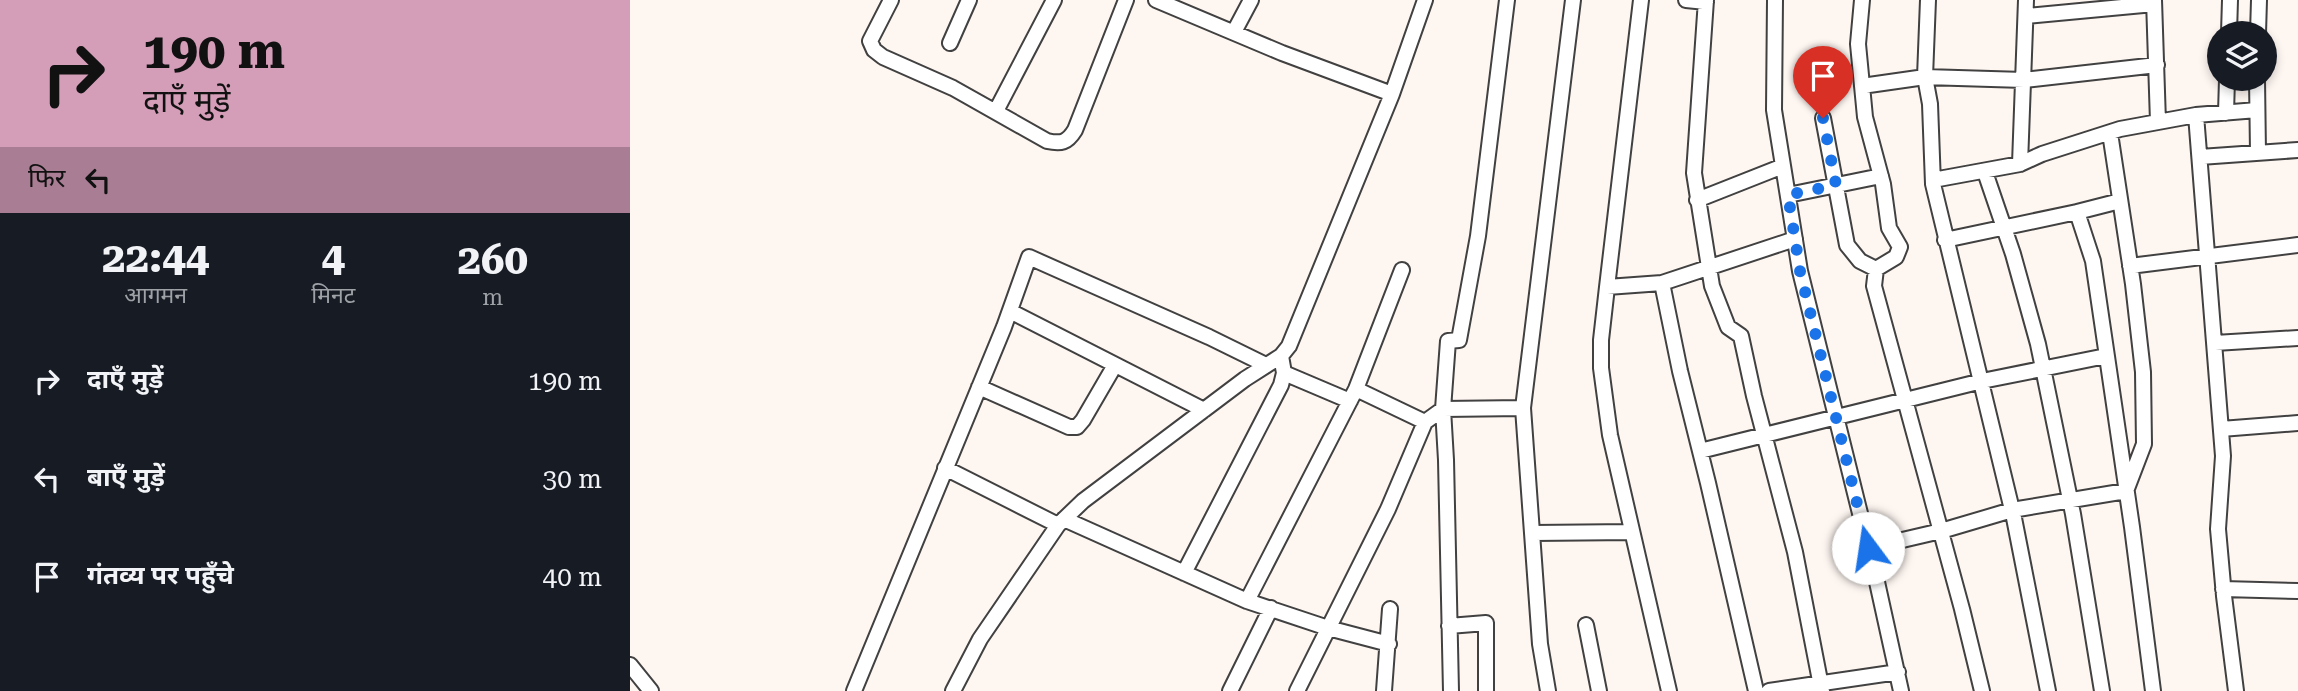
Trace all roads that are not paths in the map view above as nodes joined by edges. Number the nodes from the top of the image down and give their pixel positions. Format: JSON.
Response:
{"nodes":[{"id":1,"x":891,"y":0,"type":"edge"},
{"id":2,"x":970,"y":0,"type":"edge"},
{"id":3,"x":1054,"y":0,"type":"edge"},
{"id":4,"x":1126,"y":0,"type":"edge"},
{"id":5,"x":1156,"y":0,"type":"edge"},
{"id":6,"x":1251,"y":0,"type":"edge"},
{"id":7,"x":1425,"y":0,"type":"edge"},
{"id":8,"x":1507,"y":0,"type":"edge"},
{"id":9,"x":1573,"y":0,"type":"edge"},
{"id":10,"x":1641,"y":0,"type":"edge"},
{"id":11,"x":1686,"y":0,"type":"edge"},
{"id":12,"x":1775,"y":0,"type":"edge"},
{"id":13,"x":1862,"y":0,"type":"edge"},
{"id":14,"x":1928,"y":0,"type":"edge"},
{"id":15,"x":2026,"y":0,"type":"edge"},
{"id":16,"x":2230,"y":0,"type":"edge"},
{"id":17,"x":2259,"y":0,"type":"edge"},
{"id":18,"x":1706,"y":1,"type":"edge"},
{"id":19,"x":2154,"y":2,"type":"edge"},
{"id":20,"x":2025,"y":16,"type":"junction"},
{"id":21,"x":2229,"y":21,"type":"edge"},
{"id":22,"x":2258,"y":21,"type":"edge"},
{"id":23,"x":1234,"y":32,"type":"junction"},
{"id":24,"x":950,"y":43,"type":"dead end"},
{"id":25,"x":2158,"y":65,"type":"junction"},
{"id":26,"x":1926,"y":76,"type":"junction"},
{"id":27,"x":2024,"y":80,"type":"junction"},
{"id":28,"x":1862,"y":86,"type":"junction"},
{"id":29,"x":2227,"y":91,"type":"edge"},
{"id":30,"x":2257,"y":91,"type":"edge"},
{"id":31,"x":1392,"y":94,"type":"junction"},
{"id":32,"x":2257,"y":110,"type":"junction"},
{"id":33,"x":996,"y":111,"type":"junction"},
{"id":34,"x":2226,"y":113,"type":"junction"},
{"id":35,"x":2196,"y":115,"type":"junction"},
{"id":36,"x":1823,"y":118,"type":"dead end"},
{"id":37,"x":2158,"y":122,"type":"junction"},
{"id":38,"x":2110,"y":132,"type":"junction"},
{"id":39,"x":2298,"y":150,"type":"edge"},
{"id":40,"x":2258,"y":153,"type":"junction"},
{"id":41,"x":2200,"y":157,"type":"junction"},
{"id":42,"x":2020,"y":164,"type":"junction"},
{"id":43,"x":1783,"y":166,"type":"junction"},
{"id":44,"x":1986,"y":172,"type":"junction"},
{"id":45,"x":1881,"y":176,"type":"junction"},
{"id":46,"x":1933,"y":180,"type":"junction"},
{"id":47,"x":1836,"y":185,"type":"junction"},
{"id":48,"x":1788,"y":195,"type":"junction"},
{"id":49,"x":1697,"y":200,"type":"junction"},
{"id":50,"x":2120,"y":201,"type":"junction"},
{"id":51,"x":2077,"y":212,"type":"junction"},
{"id":52,"x":2003,"y":226,"type":"junction"},
{"id":53,"x":1795,"y":239,"type":"junction"},
{"id":54,"x":1945,"y":240,"type":"junction"},
{"id":55,"x":2298,"y":245,"type":"edge"},
{"id":56,"x":2207,"y":256,"type":"junction"},
{"id":57,"x":2130,"y":266,"type":"junction"},
{"id":58,"x":1709,"y":268,"type":"junction"},
{"id":59,"x":1875,"y":269,"type":"junction"},
{"id":60,"x":1402,"y":270,"type":"dead end"},
{"id":61,"x":1662,"y":283,"type":"junction"},
{"id":62,"x":1607,"y":287,"type":"junction"},
{"id":63,"x":1010,"y":311,"type":"junction"},
{"id":64,"x":2298,"y":338,"type":"edge"},
{"id":65,"x":2215,"y":343,"type":"junction"},
{"id":66,"x":1282,"y":356,"type":"junction"},
{"id":67,"x":2106,"y":356,"type":"junction"},
{"id":68,"x":1115,"y":365,"type":"junction"},
{"id":69,"x":1266,"y":365,"type":"junction"},
{"id":70,"x":2043,"y":368,"type":"junction"},
{"id":71,"x":1284,"y":373,"type":"junction"},
{"id":72,"x":1982,"y":381,"type":"junction"},
{"id":73,"x":979,"y":387,"type":"junction"},
{"id":74,"x":1353,"y":395,"type":"junction"},
{"id":75,"x":1906,"y":400,"type":"junction"},
{"id":76,"x":1523,"y":408,"type":"junction"},
{"id":77,"x":1443,"y":409,"type":"junction"},
{"id":78,"x":1204,"y":410,"type":"junction"},
{"id":79,"x":1836,"y":418,"type":"junction"},
{"id":80,"x":1425,"y":422,"type":"junction"},
{"id":81,"x":2298,"y":424,"type":"edge"},
{"id":82,"x":2221,"y":429,"type":"junction"},
{"id":83,"x":1764,"y":434,"type":"junction"},
{"id":84,"x":1700,"y":451,"type":"junction"},
{"id":85,"x":945,"y":468,"type":"junction"},
{"id":86,"x":2126,"y":491,"type":"junction"},
{"id":87,"x":2070,"y":499,"type":"junction"},
{"id":88,"x":2012,"y":510,"type":"junction"},
{"id":89,"x":1061,"y":522,"type":"junction"},
{"id":90,"x":1941,"y":531,"type":"junction"},
{"id":91,"x":1632,"y":532,"type":"junction"},
{"id":92,"x":1533,"y":533,"type":"junction"},
{"id":93,"x":1868,"y":548,"type":"junction"},
{"id":94,"x":1184,"y":573,"type":"junction"},
{"id":95,"x":2223,"y":589,"type":"junction"},
{"id":96,"x":2298,"y":591,"type":"edge"},
{"id":97,"x":1247,"y":601,"type":"junction"},
{"id":98,"x":1270,"y":608,"type":"junction"},
{"id":99,"x":1390,"y":609,"type":"dead end"},
{"id":100,"x":1586,"y":625,"type":"dead end"},
{"id":101,"x":1449,"y":626,"type":"junction"},
{"id":102,"x":1328,"y":628,"type":"junction"},
{"id":103,"x":1389,"y":644,"type":"junction"},
{"id":104,"x":630,"y":665,"type":"edge"},
{"id":105,"x":1898,"y":672,"type":"junction"},
{"id":106,"x":1821,"y":687,"type":"edge"},
{"id":107,"x":651,"y":691,"type":"edge"},
{"id":108,"x":854,"y":691,"type":"edge"},
{"id":109,"x":953,"y":691,"type":"edge"},
{"id":110,"x":1230,"y":691,"type":"edge"},
{"id":111,"x":1297,"y":691,"type":"edge"},
{"id":112,"x":1384,"y":691,"type":"edge"},
{"id":113,"x":1451,"y":691,"type":"edge"},
{"id":114,"x":1486,"y":691,"type":"edge"},
{"id":115,"x":1548,"y":691,"type":"edge"},
{"id":116,"x":1599,"y":691,"type":"edge"},
{"id":117,"x":1669,"y":691,"type":"edge"},
{"id":118,"x":1756,"y":691,"type":"edge"},
{"id":119,"x":1769,"y":691,"type":"edge"},
{"id":120,"x":1901,"y":691,"type":"edge"},
{"id":121,"x":1982,"y":691,"type":"edge"},
{"id":122,"x":2048,"y":691,"type":"edge"},
{"id":123,"x":2102,"y":691,"type":"edge"},
{"id":124,"x":2153,"y":691,"type":"edge"},
{"id":125,"x":2236,"y":691,"type":"edge"}],
"edges":[{"from":1,"to":33,"type":"street"},
{"from":2,"to":24,"type":"street"},
{"from":3,"to":33,"type":"street"},
{"from":4,"to":33,"type":"street"},
{"from":5,"to":23,"type":"street"},
{"from":6,"to":23,"type":"street"},
{"from":7,"to":31,"type":"street"},
{"from":8,"to":77,"type":"street"},
{"from":9,"to":76,"type":"street"},
{"from":10,"to":62,"type":"street"},
{"from":11,"to":18,"type":"street"},
{"from":12,"to":43,"type":"street"},
{"from":13,"to":28,"type":"street"},
{"from":14,"to":26,"type":"street"},
{"from":15,"to":20,"type":"street"},
{"from":16,"to":21,"type":"street"},
{"from":17,"to":22,"type":"street"},
{"from":18,"to":49,"type":"street"},
{"from":19,"to":20,"type":"street"},
{"from":19,"to":25,"type":"street"},
{"from":20,"to":27,"type":"street"},
{"from":23,"to":31,"type":"street"},
{"from":25,"to":27,"type":"street"},
{"from":25,"to":37,"type":"street"},
{"from":26,"to":27,"type":"street"},
{"from":26,"to":28,"type":"street"},
{"from":26,"to":46,"type":"street"},
{"from":27,"to":42,"type":"street"},
{"from":28,"to":45,"type":"street"},
{"from":29,"to":34,"type":"street"},
{"from":30,"to":32,"type":"street"},
{"from":31,"to":66,"type":"street"},
{"from":32,"to":34,"type":"street"},
{"from":32,"to":40,"type":"street"},
{"from":34,"to":35,"type":"street"},
{"from":35,"to":37,"type":"street"},
{"from":35,"to":41,"type":"street"},
{"from":36,"to":47,"type":"street"},
{"from":37,"to":38,"type":"street"},
{"from":38,"to":42,"type":"street"},
{"from":38,"to":50,"type":"street"},
{"from":39,"to":40,"type":"street"},
{"from":40,"to":41,"type":"street"},
{"from":41,"to":56,"type":"street"},
{"from":42,"to":44,"type":"street"},
{"from":43,"to":48,"type":"street"},
{"from":43,"to":49,"type":"street"},
{"from":44,"to":46,"type":"street"},
{"from":44,"to":52,"type":"street"},
{"from":45,"to":47,"type":"street"},
{"from":45,"to":59,"type":"street"},
{"from":46,"to":54,"type":"street"},
{"from":47,"to":48,"type":"street"},
{"from":47,"to":59,"type":"street"},
{"from":48,"to":53,"type":"street"},
{"from":49,"to":58,"type":"street"},
{"from":50,"to":51,"type":"street"},
{"from":50,"to":57,"type":"street"},
{"from":51,"to":52,"type":"street"},
{"from":51,"to":67,"type":"street"},
{"from":52,"to":54,"type":"street"},
{"from":52,"to":70,"type":"street"},
{"from":53,"to":58,"type":"street"},
{"from":53,"to":79,"type":"street"},
{"from":54,"to":72,"type":"street"},
{"from":55,"to":56,"type":"street"},
{"from":56,"to":57,"type":"street"},
{"from":56,"to":65,"type":"street"},
{"from":57,"to":86,"type":"street"},
{"from":58,"to":61,"type":"street"},
{"from":58,"to":83,"type":"street"},
{"from":59,"to":75,"type":"street"},
{"from":60,"to":74,"type":"street"},
{"from":61,"to":62,"type":"street"},
{"from":61,"to":84,"type":"street"},
{"from":62,"to":91,"type":"street"},
{"from":63,"to":68,"type":"street"},
{"from":63,"to":69,"type":"street"},
{"from":63,"to":73,"type":"street"},
{"from":64,"to":65,"type":"street"},
{"from":65,"to":82,"type":"street"},
{"from":66,"to":69,"type":"street"},
{"from":66,"to":71,"type":"street"},
{"from":67,"to":70,"type":"street"},
{"from":67,"to":86,"type":"street"},
{"from":68,"to":73,"type":"street"},
{"from":68,"to":78,"type":"street"},
{"from":69,"to":78,"type":"street"},
{"from":70,"to":72,"type":"street"},
{"from":70,"to":87,"type":"street"},
{"from":71,"to":74,"type":"street"},
{"from":71,"to":94,"type":"street"},
{"from":72,"to":75,"type":"street"},
{"from":72,"to":88,"type":"street"},
{"from":73,"to":85,"type":"street"},
{"from":74,"to":80,"type":"street"},
{"from":74,"to":97,"type":"street"},
{"from":75,"to":79,"type":"street"},
{"from":75,"to":90,"type":"street"},
{"from":76,"to":77,"type":"street"},
{"from":76,"to":92,"type":"street"},
{"from":77,"to":80,"type":"street"},
{"from":77,"to":101,"type":"street"},
{"from":78,"to":89,"type":"street"},
{"from":79,"to":83,"type":"street"},
{"from":79,"to":93,"type":"street"},
{"from":80,"to":102,"type":"street"},
{"from":81,"to":82,"type":"street"},
{"from":82,"to":95,"type":"street"},
{"from":83,"to":84,"type":"street"},
{"from":83,"to":106,"type":"street"},
{"from":84,"to":118,"type":"street"},
{"from":85,"to":89,"type":"street"},
{"from":85,"to":108,"type":"street"},
{"from":86,"to":87,"type":"street"},
{"from":86,"to":124,"type":"street"},
{"from":87,"to":88,"type":"street"},
{"from":87,"to":123,"type":"street"},
{"from":88,"to":90,"type":"street"},
{"from":88,"to":122,"type":"street"},
{"from":89,"to":94,"type":"street"},
{"from":89,"to":109,"type":"street"},
{"from":90,"to":93,"type":"street"},
{"from":90,"to":121,"type":"street"},
{"from":91,"to":92,"type":"street"},
{"from":91,"to":117,"type":"street"},
{"from":92,"to":115,"type":"street"},
{"from":93,"to":105,"type":"street"},
{"from":94,"to":97,"type":"street"},
{"from":95,"to":96,"type":"street"},
{"from":95,"to":125,"type":"street"},
{"from":97,"to":98,"type":"street"},
{"from":98,"to":102,"type":"street"},
{"from":98,"to":110,"type":"street"},
{"from":99,"to":103,"type":"street"},
{"from":100,"to":116,"type":"street"},
{"from":101,"to":113,"type":"street"},
{"from":101,"to":114,"type":"street"},
{"from":102,"to":103,"type":"street"},
{"from":102,"to":111,"type":"street"},
{"from":103,"to":112,"type":"street"},
{"from":104,"to":107,"type":"street"},
{"from":105,"to":106,"type":"street"},
{"from":105,"to":120,"type":"street"},
{"from":106,"to":119,"type":"street"}]}
